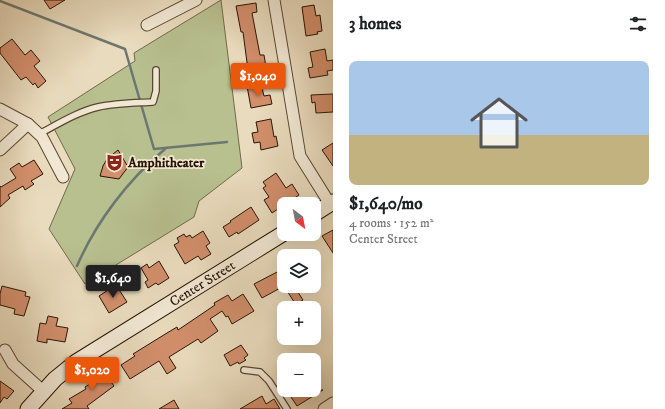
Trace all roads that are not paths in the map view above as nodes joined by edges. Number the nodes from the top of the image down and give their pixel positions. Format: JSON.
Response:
{"nodes":[{"id":1,"x":196,"y":0,"type":"edge"},
{"id":2,"x":274,"y":0,"type":"edge"},
{"id":3,"x":147,"y":25,"type":"dead end"},
{"id":4,"x":156,"y":70,"type":"dead end"},
{"id":5,"x":0,"y":108,"type":"edge"},
{"id":6,"x":28,"y":124,"type":"junction"},
{"id":7,"x":39,"y":134,"type":"junction"},
{"id":8,"x":0,"y":150,"type":"edge"},
{"id":9,"x":63,"y":177,"type":"dead end"},
{"id":10,"x":332,"y":203,"type":"edge"},
{"id":11,"x":321,"y":210,"type":"edge"},
{"id":12,"x":277,"y":237,"type":"edge"},
{"id":13,"x":6,"y":350,"type":"dead end"},
{"id":14,"x":244,"y":370,"type":"dead end"},
{"id":15,"x":43,"y":391,"type":"junction"},
{"id":16,"x":333,"y":403,"type":"edge"},
{"id":17,"x":28,"y":409,"type":"edge"},
{"id":18,"x":287,"y":409,"type":"edge"},
{"id":19,"x":324,"y":409,"type":"edge"}],
"edges":[{"from":1,"to":3,"type":"street"},
{"from":2,"to":10,"type":"street"},
{"from":4,"to":7,"type":"lane"},
{"from":5,"to":6,"type":"street"},
{"from":6,"to":7,"type":"street"},
{"from":6,"to":8,"type":"street"},
{"from":7,"to":9,"type":"street"},
{"from":10,"to":11,"type":"street"},
{"from":12,"to":15,"type":"street","name":"Center Street"},
{"from":13,"to":15,"type":"street"},
{"from":14,"to":18,"type":"lane"},
{"from":15,"to":17,"type":"street","name":"Center Street"},
{"from":16,"to":19,"type":"street"}]}
